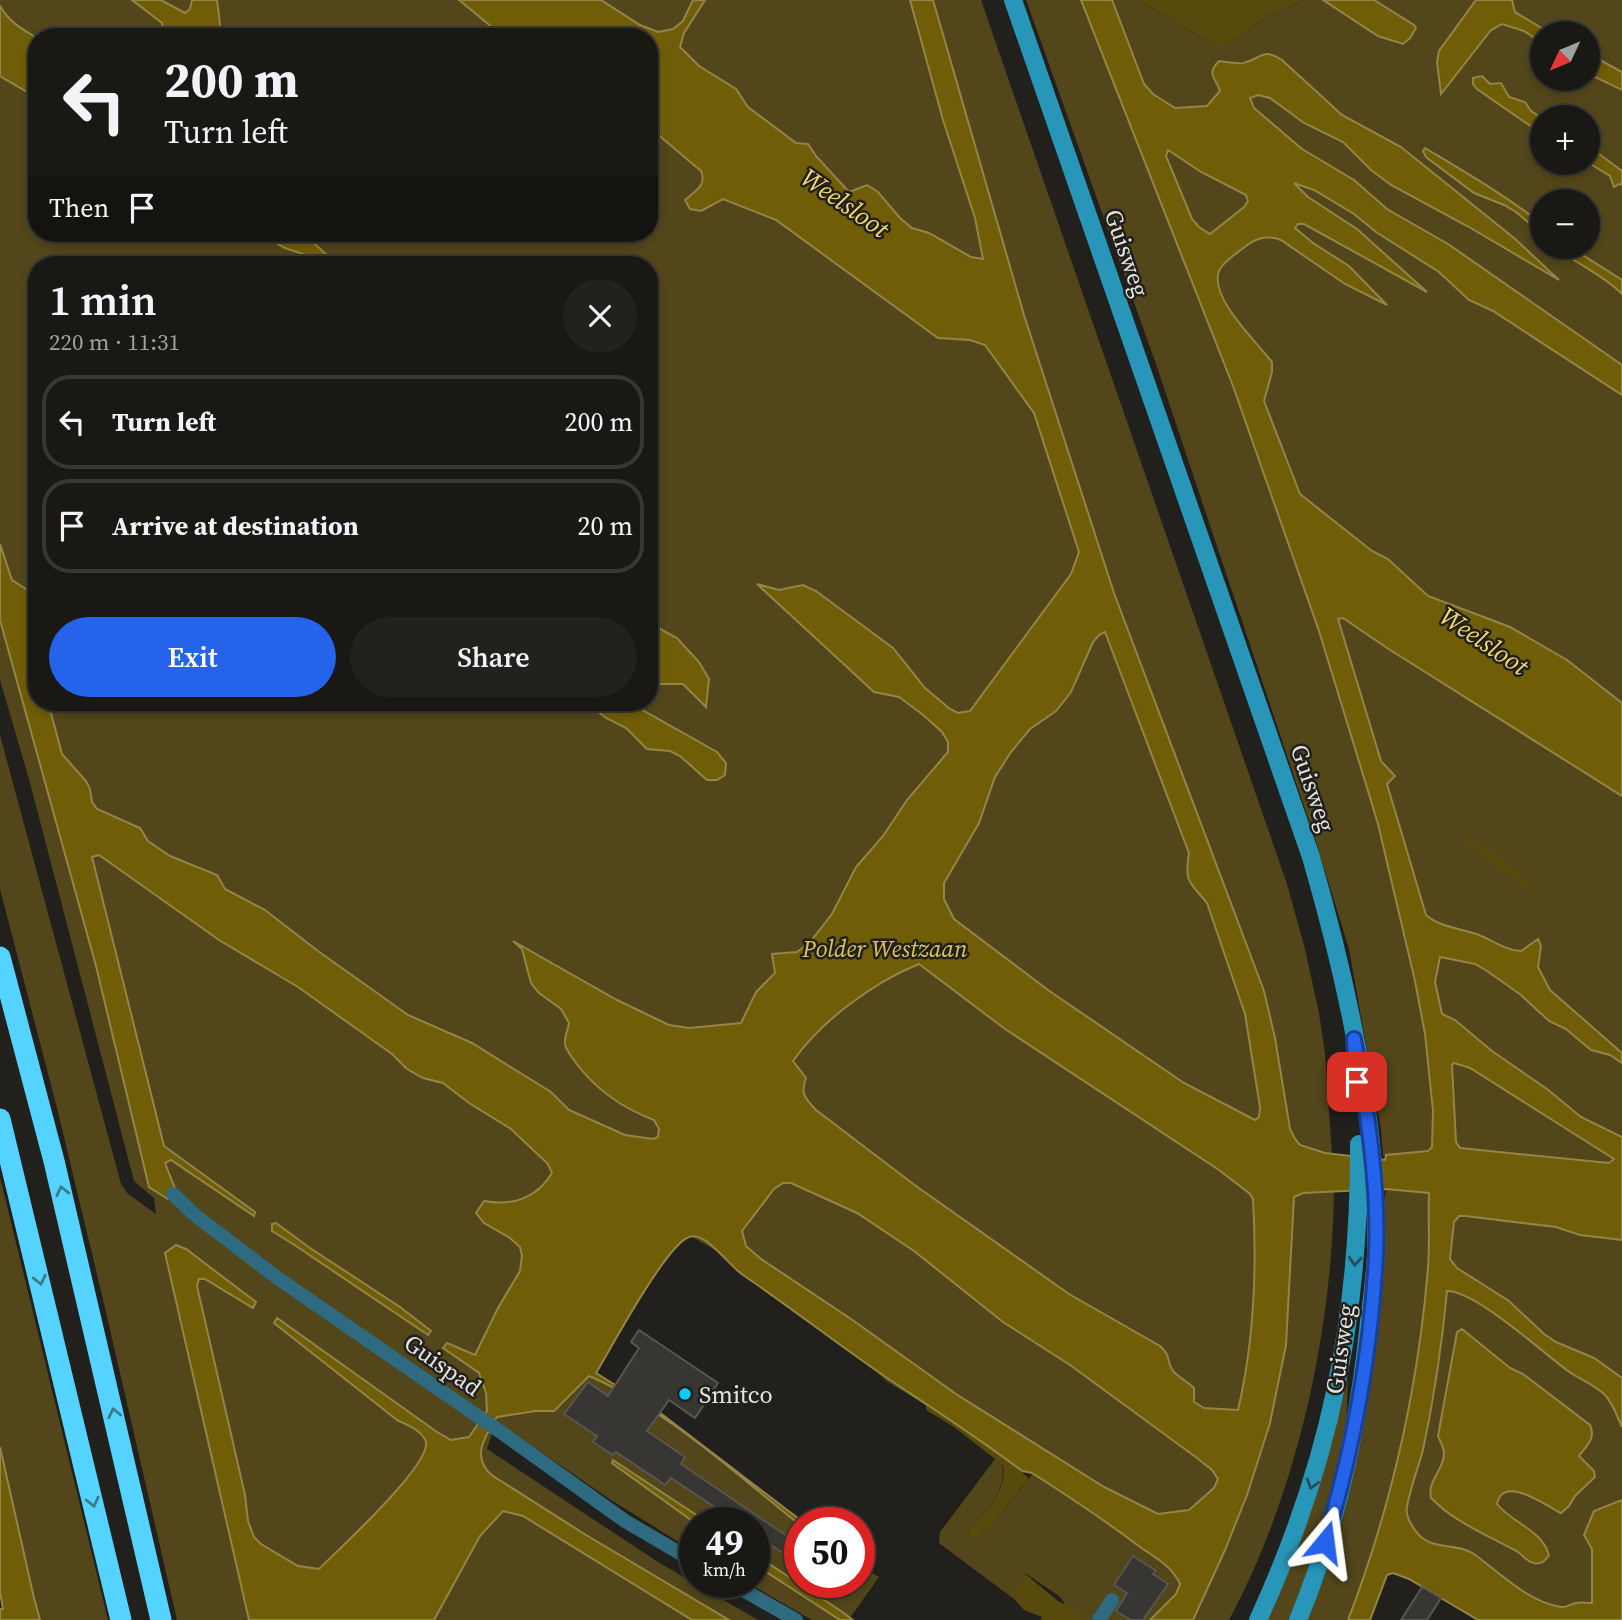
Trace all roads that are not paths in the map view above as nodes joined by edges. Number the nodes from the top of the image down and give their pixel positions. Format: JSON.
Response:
{"nodes":[{"id":1,"x":1013,"y":0,"type":"edge"},
{"id":2,"x":0,"y":957,"type":"edge"},
{"id":3,"x":0,"y":1119,"type":"edge"},
{"id":4,"x":1367,"y":1193,"type":"junction"},
{"id":5,"x":173,"y":1194,"type":"dead end"},
{"id":6,"x":679,"y":1553,"type":"edge"},
{"id":7,"x":757,"y":1598,"type":"edge"},
{"id":8,"x":1112,"y":1600,"type":"dead end"},
{"id":9,"x":121,"y":1620,"type":"edge"},
{"id":10,"x":162,"y":1620,"type":"edge"},
{"id":11,"x":796,"y":1620,"type":"edge"},
{"id":12,"x":1099,"y":1620,"type":"edge"},
{"id":13,"x":1258,"y":1620,"type":"edge"},
{"id":14,"x":1298,"y":1620,"type":"edge"}],
"edges":[{"from":1,"to":4,"type":"main road","name":"Guisweg"},
{"from":10,"to":2,"type":"highway","one_way":true},
{"from":3,"to":9,"type":"highway","one_way":true},
{"from":4,"to":13,"type":"main road","name":"Guisweg","one_way":true},
{"from":4,"to":14,"type":"main road","name":"Guisweg"},
{"from":5,"to":6,"type":"street","name":"Guispad"},
{"from":7,"to":11,"type":"street"},
{"from":8,"to":12,"type":"street"}]}
